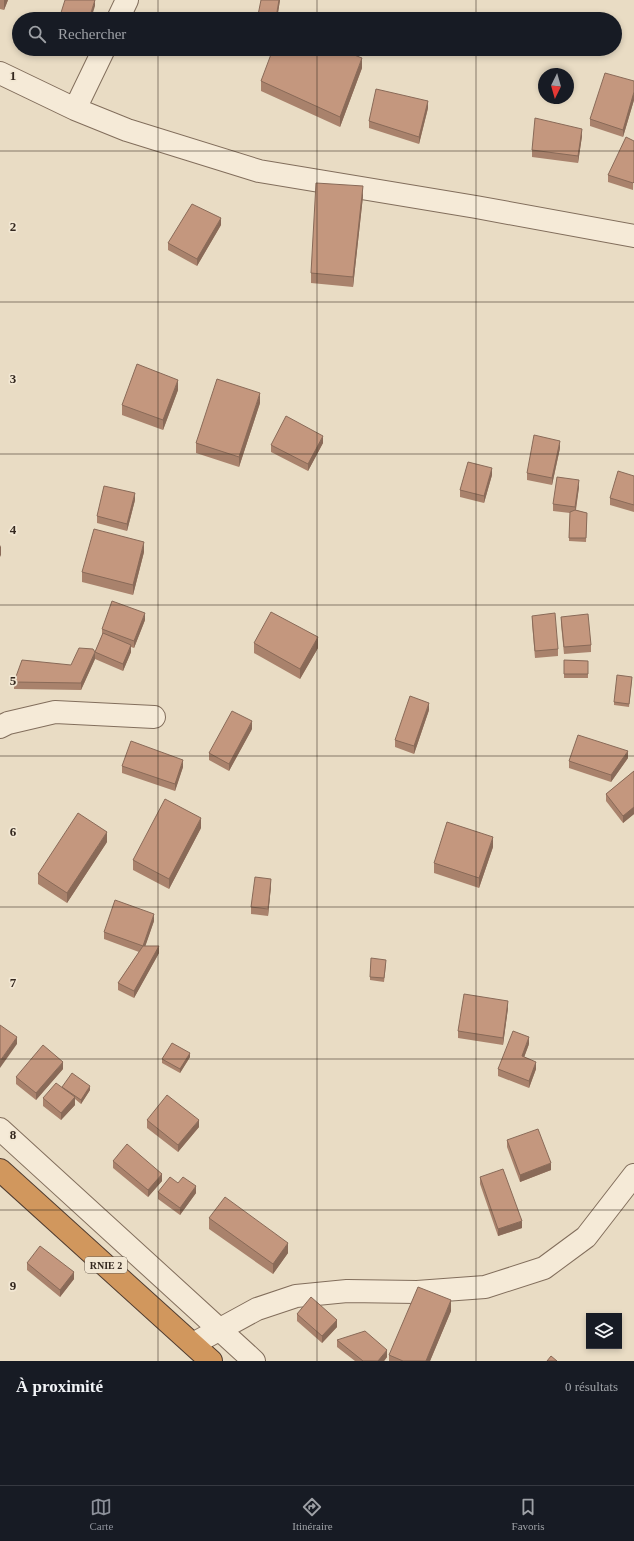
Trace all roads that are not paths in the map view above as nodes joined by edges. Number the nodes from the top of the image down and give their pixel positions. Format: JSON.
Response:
{"nodes":[{"id":1,"x":127,"y":0,"type":"edge"},
{"id":2,"x":121,"y":12,"type":"edge"},
{"id":3,"x":101,"y":56,"type":"edge"},
{"id":4,"x":0,"y":73,"type":"edge"},
{"id":5,"x":76,"y":109,"type":"junction"},
{"id":6,"x":634,"y":236,"type":"edge"},
{"id":7,"x":154,"y":717,"type":"dead end"},
{"id":8,"x":0,"y":727,"type":"edge"},
{"id":9,"x":0,"y":1129,"type":"edge"},
{"id":10,"x":0,"y":1170,"type":"edge"},
{"id":11,"x":634,"y":1175,"type":"edge"},
{"id":12,"x":219,"y":1330,"type":"junction"},
{"id":13,"x":193,"y":1344,"type":"junction"},
{"id":14,"x":212,"y":1361,"type":"edge"},
{"id":15,"x":254,"y":1361,"type":"edge"}],
"edges":[{"from":1,"to":2,"type":"street"},
{"from":3,"to":5,"type":"street"},
{"from":4,"to":5,"type":"street"},
{"from":5,"to":6,"type":"street"},
{"from":7,"to":8,"type":"street"},
{"from":9,"to":12,"type":"street"},
{"from":10,"to":13,"type":"highway","name":"RNIE 2","number":"RNIE 2"},
{"from":11,"to":12,"type":"street"},
{"from":12,"to":13,"type":"street"},
{"from":12,"to":15,"type":"street"},
{"from":13,"to":14,"type":"highway","name":"RNIE 2","number":"RNIE 2"}]}
